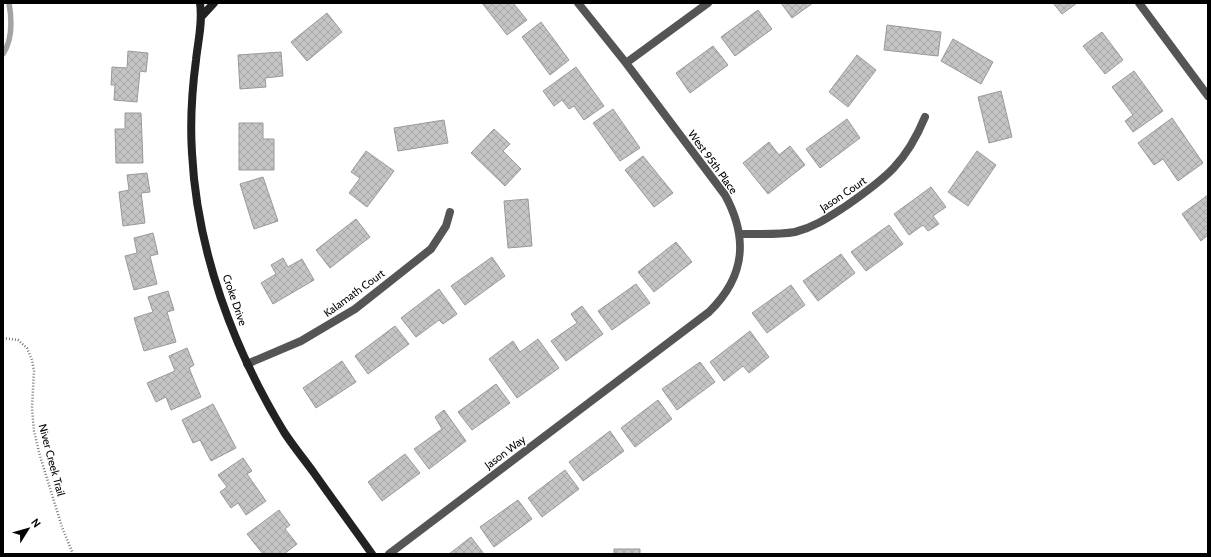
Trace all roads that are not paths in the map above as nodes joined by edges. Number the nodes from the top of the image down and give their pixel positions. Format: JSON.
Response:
{"nodes":[{"id":1,"x":200,"y":3,"type":"edge"},
{"id":2,"x":214,"y":3,"type":"edge"},
{"id":3,"x":578,"y":3,"type":"edge"},
{"id":4,"x":708,"y":3,"type":"edge"},
{"id":5,"x":1139,"y":3,"type":"edge"},
{"id":6,"x":202,"y":16,"type":"junction"},
{"id":7,"x":626,"y":63,"type":"junction"},
{"id":8,"x":1208,"y":96,"type":"edge"},
{"id":9,"x":925,"y":116,"type":"dead end"},
{"id":10,"x":450,"y":212,"type":"dead end"},
{"id":11,"x":740,"y":234,"type":"junction"},
{"id":12,"x":247,"y":364,"type":"junction"},
{"id":13,"x":635,"y":368,"type":"joint"},
{"id":14,"x":372,"y":554,"type":"edge"},
{"id":15,"x":389,"y":554,"type":"edge"}],
"edges":[{"from":1,"to":6,"type":"street","name":"Croke Drive"},
{"from":2,"to":6,"type":"street"},
{"from":3,"to":7,"type":"street","name":"West 95th Place"},
{"from":4,"to":7,"type":"street"},
{"from":5,"to":8,"type":"street"},
{"from":6,"to":12,"type":"street","name":"Croke Drive"},
{"from":7,"to":11,"type":"street","name":"West 95th Place"},
{"from":9,"to":11,"type":"street","name":"Jason Court"},
{"from":10,"to":12,"type":"street","name":"Kalamath Court"},
{"from":11,"to":13,"type":"street","name":"West 95th Place"},
{"from":12,"to":14,"type":"street","name":"Croke Drive"},
{"from":13,"to":15,"type":"street","name":"Jason Way"}]}
